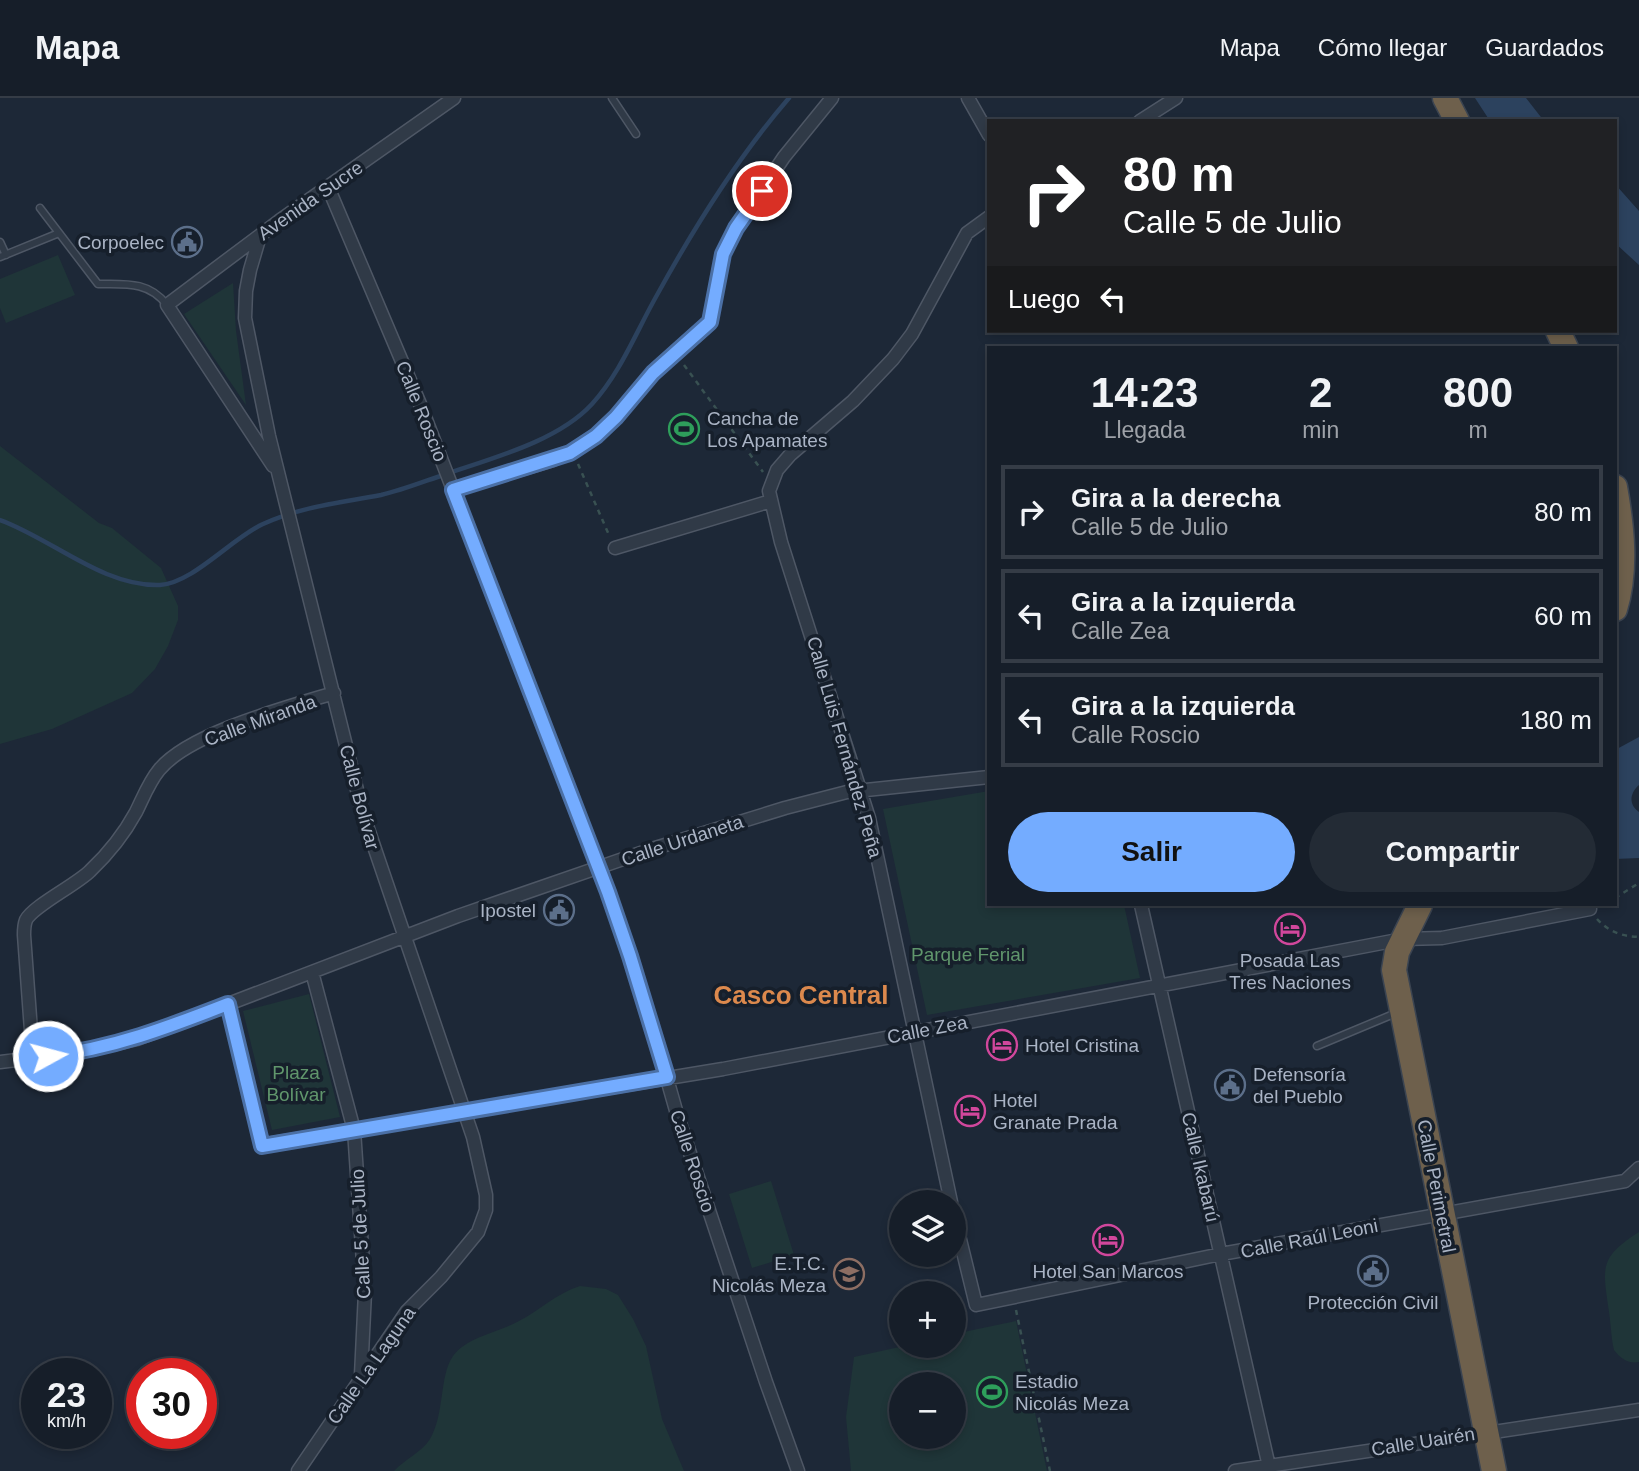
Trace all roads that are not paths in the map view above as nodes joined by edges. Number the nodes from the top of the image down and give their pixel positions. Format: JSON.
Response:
{"nodes":[{"id":1,"x":454,"y":98,"type":"edge"},
{"id":2,"x":612,"y":98,"type":"edge"},
{"id":3,"x":832,"y":98,"type":"edge"},
{"id":4,"x":968,"y":98,"type":"edge"},
{"id":5,"x":1174,"y":98,"type":"edge"},
{"id":6,"x":1445,"y":98,"type":"edge"},
{"id":7,"x":1143,"y":119,"type":"edge"},
{"id":8,"x":1456,"y":119,"type":"edge"},
{"id":9,"x":987,"y":131,"type":"edge"},
{"id":10,"x":636,"y":134,"type":"dead end"},
{"id":11,"x":328,"y":187,"type":"junction"},
{"id":12,"x":40,"y":208,"type":"dead end"},
{"id":13,"x":987,"y":218,"type":"edge"},
{"id":14,"x":59,"y":233,"type":"junction"},
{"id":15,"x":260,"y":236,"type":"junction"},
{"id":16,"x":0,"y":242,"type":"edge"},
{"id":17,"x":3,"y":256,"type":"edge"},
{"id":18,"x":167,"y":305,"type":"junction"},
{"id":19,"x":279,"y":475,"type":"junction"},
{"id":20,"x":451,"y":485,"type":"junction"},
{"id":21,"x":771,"y":500,"type":"junction"},
{"id":22,"x":1617,"y":501,"type":"edge"},
{"id":23,"x":615,"y":548,"type":"road end"},
{"id":24,"x":1617,"y":597,"type":"edge"},
{"id":25,"x":334,"y":693,"type":"junction"},
{"id":26,"x":987,"y":777,"type":"edge"},
{"id":27,"x":861,"y":790,"type":"junction"},
{"id":28,"x":598,"y":867,"type":"junction"},
{"id":29,"x":1141,"y":906,"type":"edge"},
{"id":30,"x":1420,"y":906,"type":"edge"},
{"id":31,"x":1590,"y":909,"type":"road end"},
{"id":32,"x":404,"y":936,"type":"junction"},
{"id":33,"x":1403,"y":939,"type":"junction"},
{"id":34,"x":312,"y":972,"type":"junction"},
{"id":35,"x":1160,"y":986,"type":"junction"},
{"id":36,"x":228,"y":1004,"type":"junction"},
{"id":37,"x":1401,"y":1010,"type":"junction"},
{"id":38,"x":914,"y":1032,"type":"junction"},
{"id":39,"x":1317,"y":1046,"type":"dead end"},
{"id":40,"x":33,"y":1058,"type":"junction"},
{"id":41,"x":0,"y":1062,"type":"edge"},
{"id":42,"x":667,"y":1077,"type":"junction"},
{"id":43,"x":464,"y":1111,"type":"junction"},
{"id":44,"x":354,"y":1130,"type":"junction"},
{"id":45,"x":1639,"y":1168,"type":"edge"},
{"id":46,"x":948,"y":1190,"type":"edge"},
{"id":47,"x":1442,"y":1213,"type":"junction"},
{"id":48,"x":1221,"y":1254,"type":"junction"},
{"id":49,"x":966,"y":1264,"type":"edge"},
{"id":50,"x":361,"y":1376,"type":"junction"},
{"id":51,"x":1639,"y":1410,"type":"edge"},
{"id":52,"x":1487,"y":1432,"type":"junction"},
{"id":53,"x":1269,"y":1468,"type":"edge"},
{"id":54,"x":298,"y":1471,"type":"edge"},
{"id":55,"x":798,"y":1471,"type":"edge"},
{"id":56,"x":1235,"y":1471,"type":"edge"},
{"id":57,"x":1494,"y":1471,"type":"edge"}],
"edges":[{"from":1,"to":11,"type":"street","name":"Avenida Sucre"},
{"from":2,"to":10,"type":"lane"},
{"from":3,"to":20,"type":"street"},
{"from":4,"to":9,"type":"street"},
{"from":5,"to":7,"type":"street"},
{"from":6,"to":8,"type":"highway"},
{"from":11,"to":15,"type":"street","name":"Avenida Sucre"},
{"from":11,"to":20,"type":"street","name":"Calle Roscio"},
{"from":12,"to":14,"type":"lane"},
{"from":13,"to":21,"type":"street","name":"Calle Luis Fernández Peña"},
{"from":14,"to":17,"type":"lane"},
{"from":14,"to":18,"type":"lane"},
{"from":15,"to":18,"type":"street","name":"Avenida Sucre"},
{"from":15,"to":19,"type":"street","name":"Calle Bolívar"},
{"from":16,"to":17,"type":"lane"},
{"from":18,"to":19,"type":"street","name":"Calle Bolívar"},
{"from":19,"to":25,"type":"street","name":"Calle Bolívar"},
{"from":20,"to":28,"type":"street","name":"Calle Roscio"},
{"from":21,"to":23,"type":"street"},
{"from":21,"to":27,"type":"street","name":"Calle Luis Fernández Peña"},
{"from":22,"to":24,"type":"highway"},
{"from":25,"to":32,"type":"street","name":"Calle Bolívar"},
{"from":25,"to":40,"type":"street","name":"Calle Miranda"},
{"from":26,"to":27,"type":"street","name":"Calle Urdaneta"},
{"from":27,"to":28,"type":"street","name":"Calle Urdaneta"},
{"from":27,"to":38,"type":"street","name":"Calle Luis Fernández Peña"},
{"from":28,"to":32,"type":"street","name":"Calle Urdaneta"},
{"from":28,"to":42,"type":"street","name":"Calle Roscio"},
{"from":29,"to":35,"type":"street","name":"Calle Ikabarú"},
{"from":30,"to":33,"type":"highway","name":"Calle Perimetral"},
{"from":31,"to":33,"type":"street","name":"Calle Zea"},
{"from":32,"to":34,"type":"street","name":"Calle Urdaneta"},
{"from":32,"to":43,"type":"street","name":"Calle Bolívar"},
{"from":33,"to":35,"type":"street","name":"Calle Zea"},
{"from":33,"to":37,"type":"highway","name":"Calle Perimetral"},
{"from":34,"to":36,"type":"street","name":"Calle Urdaneta"},
{"from":34,"to":44,"type":"street","name":"Calle 5 de Julio"},
{"from":35,"to":38,"type":"street","name":"Calle Zea"},
{"from":35,"to":48,"type":"street","name":"Calle Ikabarú"},
{"from":36,"to":40,"type":"street","name":"Calle Urdaneta"},
{"from":36,"to":44,"type":"street","name":"Calle Zea"},
{"from":37,"to":39,"type":"lane"},
{"from":37,"to":47,"type":"highway","name":"Calle Perimetral"},
{"from":38,"to":42,"type":"street","name":"Calle Zea"},
{"from":38,"to":46,"type":"street","name":"Calle Luis Fernández Peña"},
{"from":40,"to":41,"type":"street","name":"Calle Urdaneta"},
{"from":42,"to":43,"type":"street","name":"Calle Zea"},
{"from":42,"to":55,"type":"street","name":"Calle Roscio"},
{"from":43,"to":44,"type":"street","name":"Calle Zea"},
{"from":43,"to":50,"type":"street","name":"Calle La Laguna"},
{"from":44,"to":50,"type":"street","name":"Calle 5 de Julio"},
{"from":45,"to":47,"type":"street","name":"Calle Raúl Leoni"},
{"from":47,"to":48,"type":"street","name":"Calle Raúl Leoni"},
{"from":47,"to":52,"type":"highway","name":"Calle Perimetral"},
{"from":48,"to":49,"type":"street","name":"Calle Raúl Leoni"},
{"from":48,"to":53,"type":"street","name":"Calle Ikabarú"},
{"from":50,"to":54,"type":"street","name":"Calle La Laguna"},
{"from":51,"to":52,"type":"street","name":"Calle Uairén"},
{"from":52,"to":53,"type":"street","name":"Calle Uairén"},
{"from":52,"to":57,"type":"highway","name":"Calle Perimetral"},
{"from":53,"to":56,"type":"street","name":"Calle Uairén"}]}
